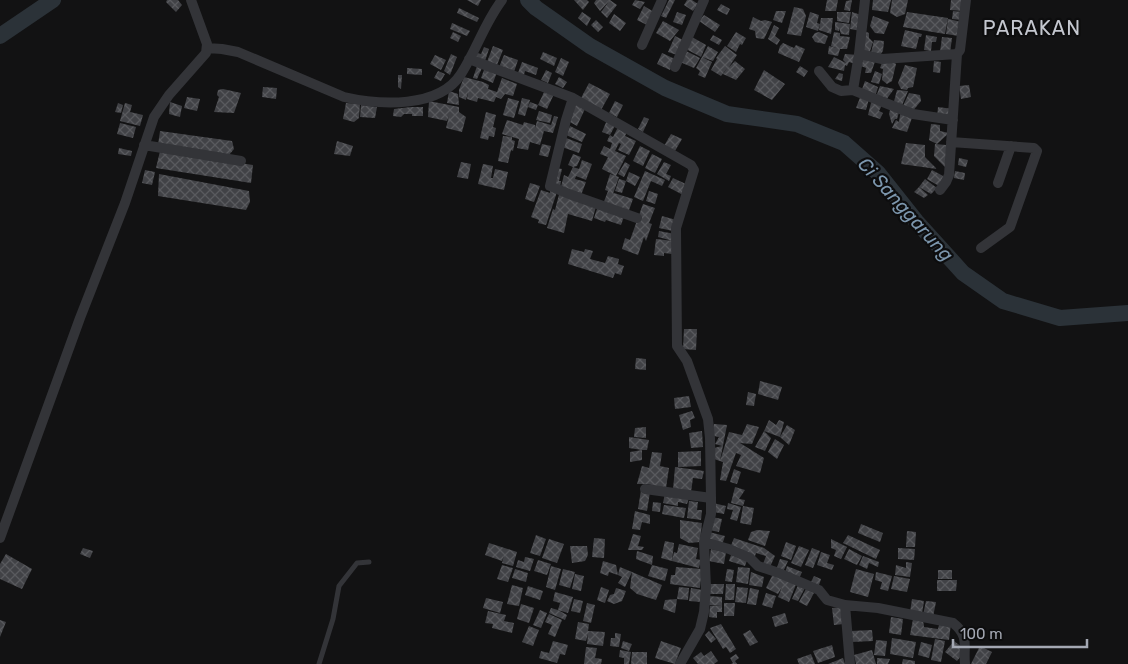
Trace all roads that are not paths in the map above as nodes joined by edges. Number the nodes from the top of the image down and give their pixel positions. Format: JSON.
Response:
{"nodes":[{"id":1,"x":191,"y":0,"type":"edge"},
{"id":2,"x":502,"y":0,"type":"edge"},
{"id":3,"x":662,"y":0,"type":"edge"},
{"id":4,"x":704,"y":0,"type":"edge"},
{"id":5,"x":865,"y":0,"type":"edge"},
{"id":6,"x":966,"y":0,"type":"edge"},
{"id":7,"x":642,"y":45,"type":"dead end"},
{"id":8,"x":207,"y":48,"type":"junction"},
{"id":9,"x":860,"y":54,"type":"junction"},
{"id":10,"x":957,"y":54,"type":"junction"},
{"id":11,"x":469,"y":59,"type":"junction"},
{"id":12,"x":675,"y":67,"type":"dead end"},
{"id":13,"x":819,"y":72,"type":"dead end"},
{"id":14,"x":853,"y":90,"type":"junction"},
{"id":15,"x":573,"y":98,"type":"junction"},
{"id":16,"x":953,"y":120,"type":"junction"},
{"id":17,"x":951,"y":142,"type":"junction"},
{"id":18,"x":144,"y":145,"type":"junction"},
{"id":19,"x":1011,"y":146,"type":"junction"},
{"id":20,"x":241,"y":161,"type":"dead end"},
{"id":21,"x":998,"y":183,"type":"dead end"},
{"id":22,"x":940,"y":190,"type":"dead end"},
{"id":23,"x":637,"y":218,"type":"dead end"},
{"id":24,"x":981,"y":248,"type":"dead end"},
{"id":25,"x":645,"y":488,"type":"dead end"},
{"id":26,"x":711,"y":498,"type":"junction"},
{"id":27,"x":0,"y":538,"type":"edge"},
{"id":28,"x":704,"y":542,"type":"junction"},
{"id":29,"x":369,"y":562,"type":"dead end"},
{"id":30,"x":845,"y":605,"type":"junction"},
{"id":31,"x":319,"y":664,"type":"edge"},
{"id":32,"x":680,"y":664,"type":"edge"},
{"id":33,"x":850,"y":664,"type":"edge"},
{"id":34,"x":965,"y":664,"type":"edge"}],
"edges":[{"from":1,"to":8,"type":"street"},
{"from":2,"to":11,"type":"street"},
{"from":3,"to":7,"type":"street"},
{"from":4,"to":12,"type":"street"},
{"from":5,"to":9,"type":"street"},
{"from":6,"to":10,"type":"street"},
{"from":8,"to":11,"type":"street"},
{"from":8,"to":18,"type":"street"},
{"from":9,"to":10,"type":"street"},
{"from":9,"to":14,"type":"street"},
{"from":10,"to":16,"type":"street"},
{"from":11,"to":15,"type":"street"},
{"from":13,"to":14,"type":"street"},
{"from":14,"to":16,"type":"street"},
{"from":15,"to":23,"type":"street"},
{"from":15,"to":26,"type":"street"},
{"from":16,"to":17,"type":"street"},
{"from":17,"to":19,"type":"street"},
{"from":17,"to":22,"type":"street"},
{"from":18,"to":20,"type":"street"},
{"from":18,"to":27,"type":"street"},
{"from":19,"to":21,"type":"street"},
{"from":19,"to":24,"type":"street"},
{"from":25,"to":26,"type":"street"},
{"from":26,"to":28,"type":"street"},
{"from":28,"to":30,"type":"street"},
{"from":28,"to":32,"type":"street"},
{"from":29,"to":31,"type":"lane"},
{"from":30,"to":33,"type":"street"},
{"from":30,"to":34,"type":"street"}]}
